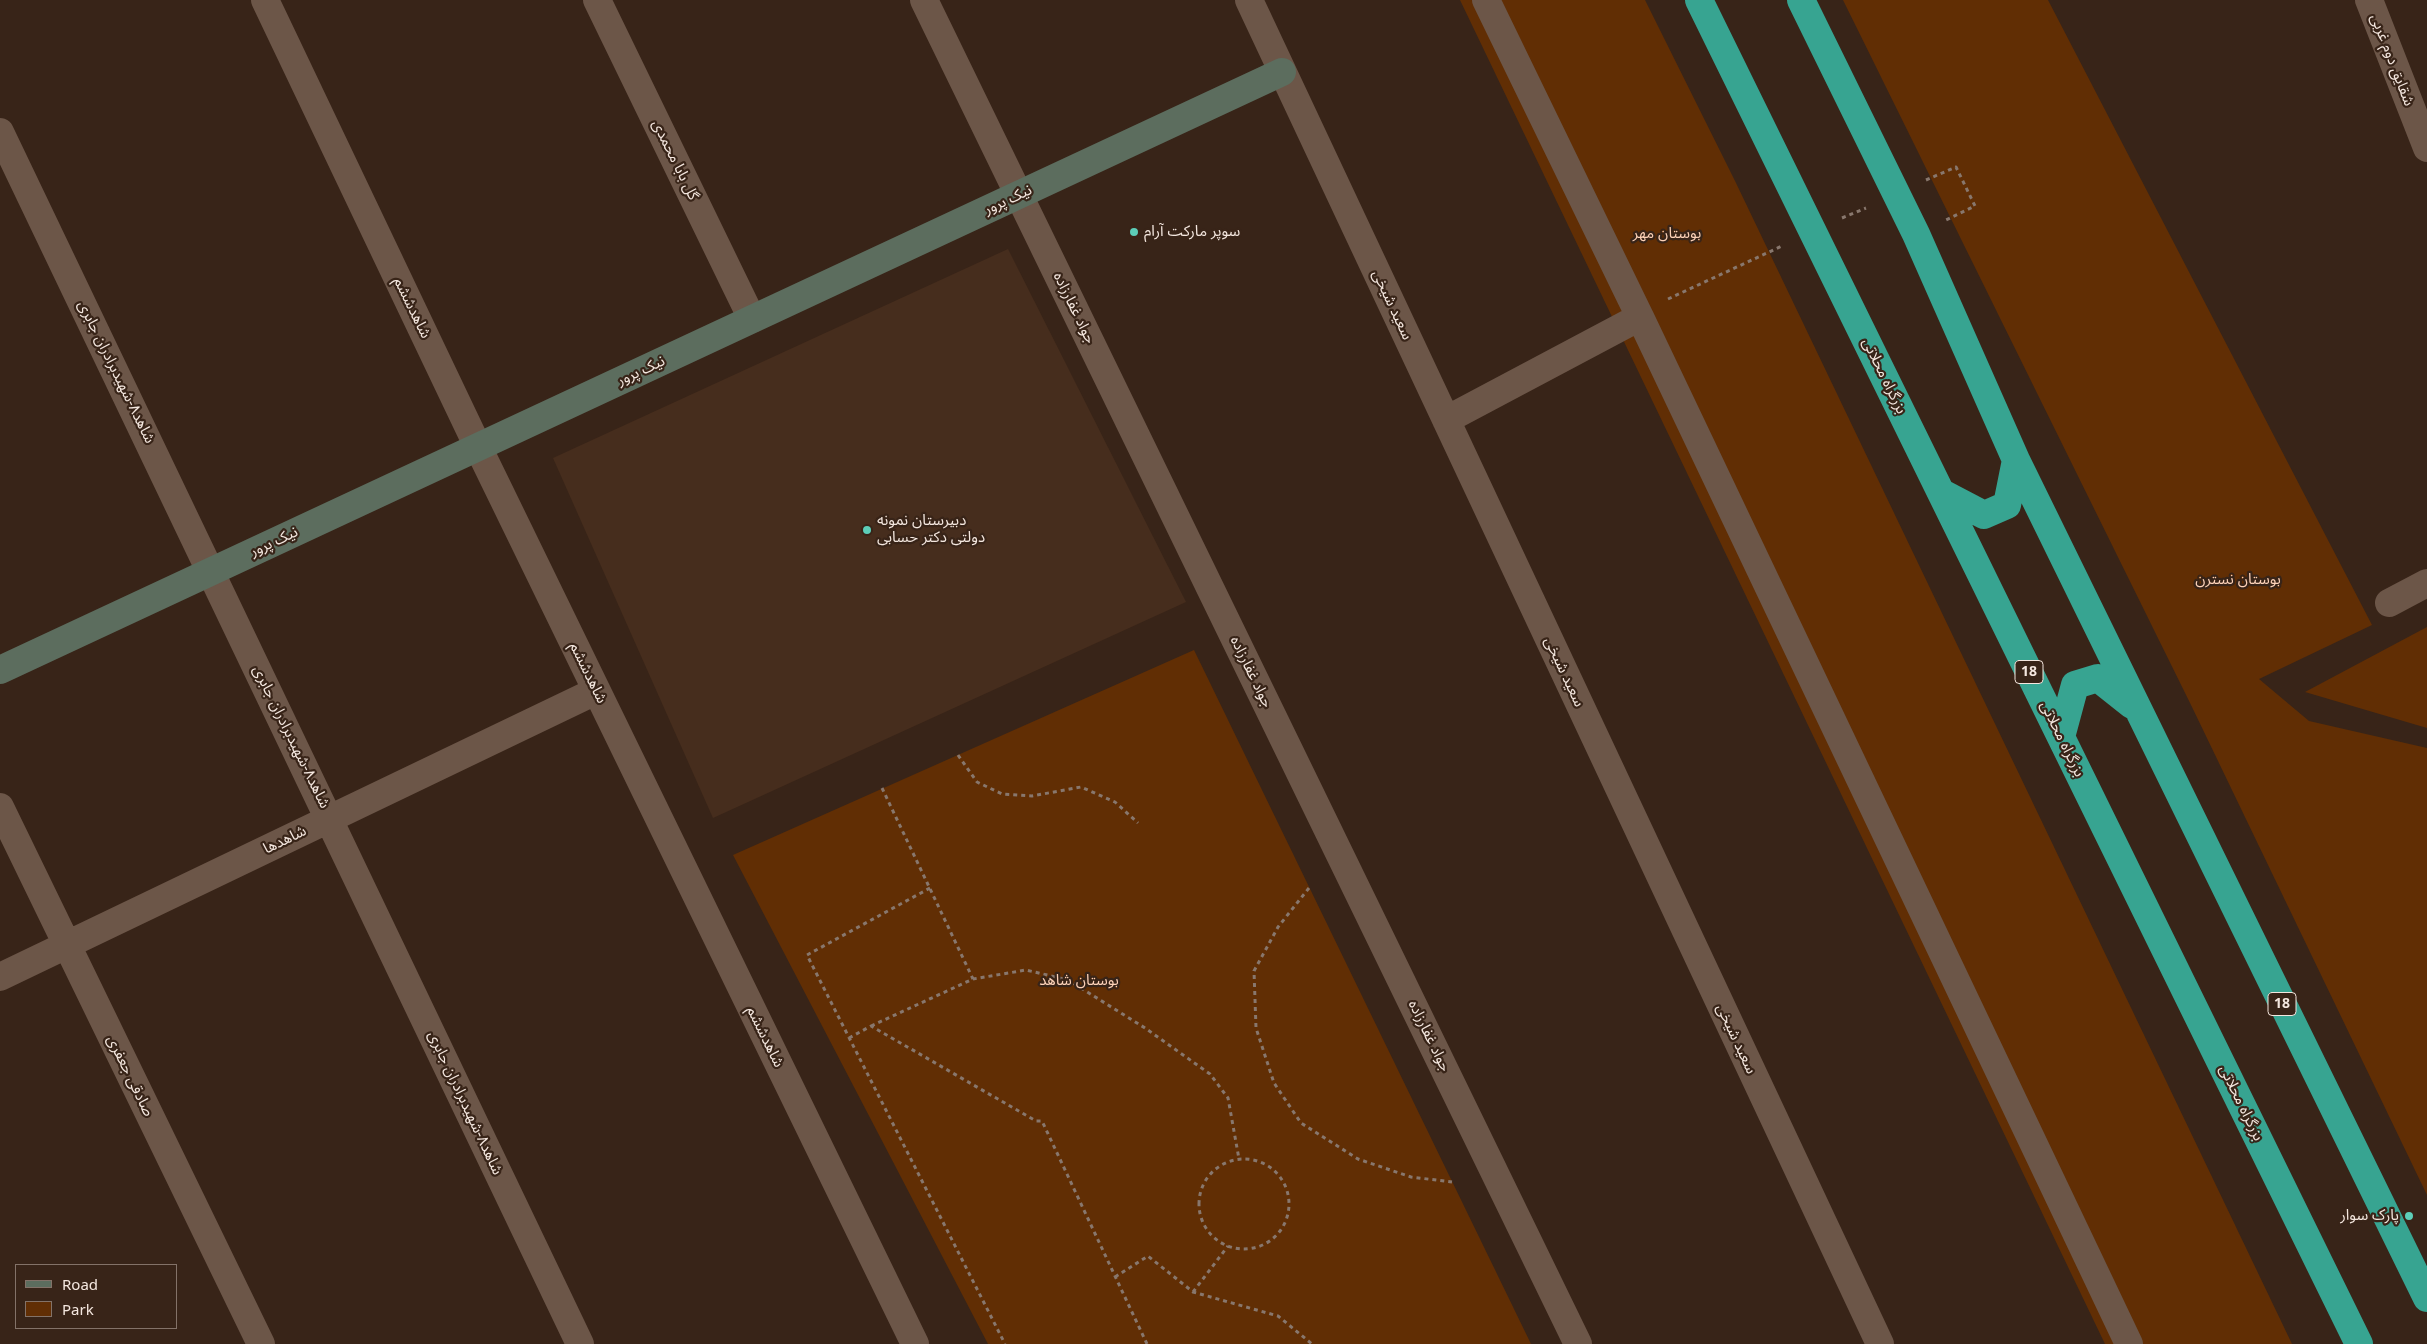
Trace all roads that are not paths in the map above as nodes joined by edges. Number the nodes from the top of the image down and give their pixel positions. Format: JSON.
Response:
{"nodes":[{"id":1,"x":265,"y":0,"type":"edge"},
{"id":2,"x":597,"y":0,"type":"edge"},
{"id":3,"x":924,"y":0,"type":"edge"},
{"id":4,"x":1248,"y":0,"type":"edge"},
{"id":5,"x":1486,"y":0,"type":"edge"},
{"id":6,"x":1700,"y":0,"type":"edge"},
{"id":7,"x":1801,"y":0,"type":"edge"},
{"id":8,"x":2369,"y":0,"type":"edge"},
{"id":9,"x":1282,"y":72,"type":"junction"},
{"id":10,"x":0,"y":132,"type":"edge"},
{"id":11,"x":2427,"y":148,"type":"edge"},
{"id":12,"x":1019,"y":195,"type":"junction"},
{"id":13,"x":1640,"y":317,"type":"junction"},
{"id":14,"x":752,"y":319,"type":"junction"},
{"id":15,"x":1446,"y":420,"type":"junction"},
{"id":16,"x":478,"y":447,"type":"junction"},
{"id":17,"x":2016,"y":460,"type":"junction"},
{"id":18,"x":1942,"y":493,"type":"junction"},
{"id":19,"x":211,"y":572,"type":"junction"},
{"id":20,"x":2427,"y":583,"type":"edge"},
{"id":21,"x":2389,"y":603,"type":"dead end"},
{"id":22,"x":0,"y":670,"type":"edge"},
{"id":23,"x":596,"y":690,"type":"junction"},
{"id":24,"x":2138,"y":710,"type":"junction"},
{"id":25,"x":2061,"y":737,"type":"junction"},
{"id":26,"x":0,"y":806,"type":"edge"},
{"id":27,"x":330,"y":818,"type":"junction"},
{"id":28,"x":66,"y":945,"type":"junction"},
{"id":29,"x":0,"y":977,"type":"edge"},
{"id":30,"x":2427,"y":1298,"type":"edge"},
{"id":31,"x":261,"y":1344,"type":"edge"},
{"id":32,"x":580,"y":1344,"type":"edge"},
{"id":33,"x":915,"y":1344,"type":"edge"},
{"id":34,"x":1578,"y":1344,"type":"edge"},
{"id":35,"x":1880,"y":1344,"type":"edge"},
{"id":36,"x":2129,"y":1344,"type":"edge"},
{"id":37,"x":2359,"y":1344,"type":"edge"}],
"edges":[{"from":1,"to":16,"type":"street","name":"شاهدششم"},
{"from":2,"to":14,"type":"street","name":"گل بابا محمدی"},
{"from":3,"to":12,"type":"street","name":"جواد غفارزاده"},
{"from":4,"to":9,"type":"street","name":"سعید شیخی"},
{"from":5,"to":13,"type":"street"},
{"from":6,"to":18,"type":"highway","name":"بزرگراه محلاتی","number":"18"},
{"from":7,"to":17,"type":"highway","number":"18"},
{"from":8,"to":11,"type":"street","name":"شقایق دوم غربی"},
{"from":9,"to":12,"type":"street","name":"نیک پرور"},
{"from":9,"to":15,"type":"street","name":"سعید شیخی"},
{"from":10,"to":19,"type":"street","name":"شاهد۸-شهیدبرادران جابری"},
{"from":12,"to":14,"type":"street","name":"نیک پرور"},
{"from":12,"to":34,"type":"street","name":"جواد غفارزاده"},
{"from":13,"to":15,"type":"street"},
{"from":13,"to":36,"type":"street"},
{"from":14,"to":16,"type":"street","name":"نیک پرور"},
{"from":15,"to":35,"type":"street","name":"سعید شیخی"},
{"from":16,"to":19,"type":"street","name":"نیک پرور"},
{"from":16,"to":23,"type":"street","name":"شاهدششم"},
{"from":17,"to":18,"type":"highway"},
{"from":17,"to":24,"type":"highway","number":"18"},
{"from":18,"to":25,"type":"highway","name":"بزرگراه محلاتی","number":"18"},
{"from":19,"to":22,"type":"street","name":"نیک پرور"},
{"from":19,"to":27,"type":"street","name":"شاهد۸-شهیدبرادران جابری"},
{"from":20,"to":21,"type":"street"},
{"from":23,"to":27,"type":"street","name":"شاهدها"},
{"from":23,"to":33,"type":"street","name":"شاهدششم"},
{"from":24,"to":25,"type":"highway"},
{"from":24,"to":30,"type":"highway","number":"18"},
{"from":25,"to":37,"type":"highway","name":"بزرگراه محلاتی","number":"18"},
{"from":26,"to":28,"type":"street","name":"صادقی جعفری"},
{"from":27,"to":28,"type":"street","name":"شاهدها"},
{"from":27,"to":32,"type":"street","name":"شاهد۸-شهیدبرادران جابری"},
{"from":28,"to":29,"type":"street","name":"شاهدها"},
{"from":28,"to":31,"type":"street","name":"صادقی جعفری"}]}
